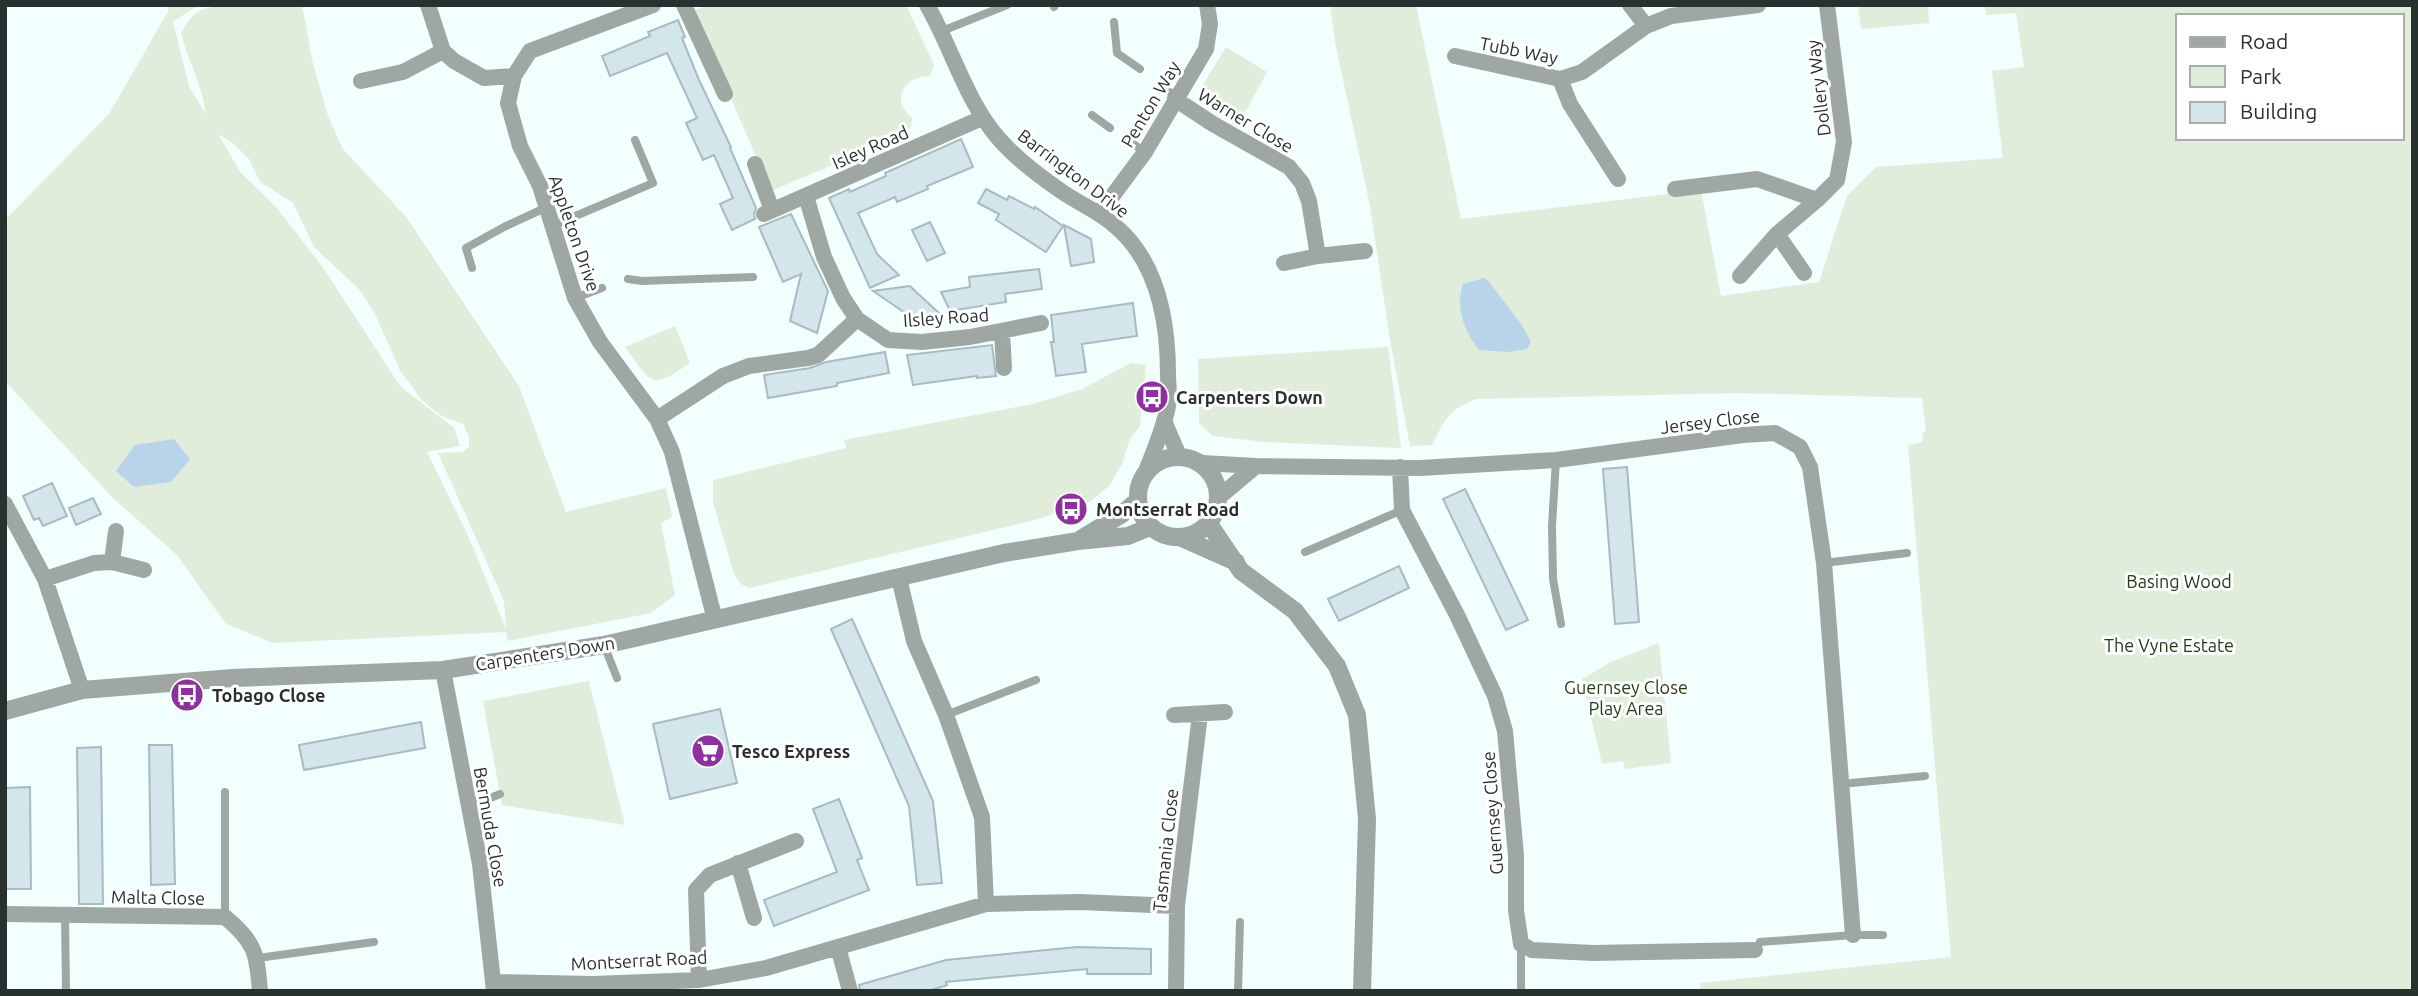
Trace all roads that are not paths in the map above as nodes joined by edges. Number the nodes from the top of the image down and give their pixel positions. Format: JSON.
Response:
{"nodes":[{"id":1,"x":428,"y":5,"type":"edge"},
{"id":2,"x":653,"y":5,"type":"edge"},
{"id":3,"x":684,"y":5,"type":"edge"},
{"id":4,"x":927,"y":5,"type":"edge"},
{"id":5,"x":1007,"y":5,"type":"edge"},
{"id":6,"x":1207,"y":5,"type":"edge"},
{"id":7,"x":1630,"y":5,"type":"edge"},
{"id":8,"x":1758,"y":5,"type":"edge"},
{"id":9,"x":1827,"y":5,"type":"edge"},
{"id":10,"x":1114,"y":22,"type":"dead end"},
{"id":11,"x":1646,"y":26,"type":"junction"},
{"id":12,"x":942,"y":31,"type":"junction"},
{"id":13,"x":443,"y":51,"type":"junction"},
{"id":14,"x":1455,"y":56,"type":"dead end"},
{"id":15,"x":1140,"y":69,"type":"dead end"},
{"id":16,"x":514,"y":76,"type":"junction"},
{"id":17,"x":1560,"y":79,"type":"junction"},
{"id":18,"x":361,"y":81,"type":"dead end"},
{"id":19,"x":1161,"y":85,"type":"dead end"},
{"id":20,"x":724,"y":94,"type":"dead end"},
{"id":21,"x":1176,"y":98,"type":"junction"},
{"id":22,"x":1092,"y":114,"type":"dead end"},
{"id":23,"x":982,"y":118,"type":"junction"},
{"id":24,"x":1110,"y":128,"type":"dead end"},
{"id":25,"x":635,"y":140,"type":"dead end"},
{"id":26,"x":1129,"y":141,"type":"dead end"},
{"id":27,"x":1145,"y":152,"type":"junction"},
{"id":28,"x":755,"y":164,"type":"dead end"},
{"id":29,"x":1618,"y":178,"type":"dead end"},
{"id":30,"x":1675,"y":189,"type":"dead end"},
{"id":31,"x":806,"y":196,"type":"junction"},
{"id":32,"x":1817,"y":200,"type":"junction"},
{"id":33,"x":547,"y":207,"type":"junction"},
{"id":34,"x":1099,"y":214,"type":"junction"},
{"id":35,"x":552,"y":226,"type":"junction"},
{"id":36,"x":1777,"y":234,"type":"junction"},
{"id":37,"x":1365,"y":251,"type":"dead end"},
{"id":38,"x":1318,"y":256,"type":"junction"},
{"id":39,"x":1284,"y":263,"type":"dead end"},
{"id":40,"x":472,"y":268,"type":"dead end"},
{"id":41,"x":1804,"y":273,"type":"dead end"},
{"id":42,"x":1740,"y":276,"type":"dead end"},
{"id":43,"x":753,"y":278,"type":"dead end"},
{"id":44,"x":628,"y":279,"type":"dead end"},
{"id":45,"x":602,"y":288,"type":"dead end"},
{"id":46,"x":575,"y":299,"type":"junction"},
{"id":47,"x":857,"y":319,"type":"junction"},
{"id":48,"x":1041,"y":323,"type":"dead end"},
{"id":49,"x":1002,"y":332,"type":"junction"},
{"id":50,"x":1004,"y":368,"type":"dead end"},
{"id":51,"x":657,"y":419,"type":"junction"},
{"id":52,"x":1164,"y":421,"type":"junction"},
{"id":53,"x":1179,"y":456,"type":"junction"},
{"id":54,"x":1556,"y":460,"type":"junction"},
{"id":55,"x":1202,"y":464,"type":"junction"},
{"id":56,"x":1256,"y":466,"type":"junction"},
{"id":57,"x":1400,"y":467,"type":"junction"},
{"id":58,"x":1146,"y":471,"type":"junction"},
{"id":59,"x":1219,"y":497,"type":"junction"},
{"id":60,"x":1138,"y":500,"type":"junction"},
{"id":61,"x":5,"y":504,"type":"edge"},
{"id":62,"x":1402,"y":510,"type":"junction"},
{"id":63,"x":1209,"y":524,"type":"junction"},
{"id":64,"x":1150,"y":527,"type":"junction"},
{"id":65,"x":116,"y":531,"type":"dead end"},
{"id":66,"x":1182,"y":538,"type":"junction"},
{"id":67,"x":1079,"y":541,"type":"junction"},
{"id":68,"x":1305,"y":552,"type":"dead end"},
{"id":69,"x":1907,"y":553,"type":"dead end"},
{"id":70,"x":112,"y":562,"type":"junction"},
{"id":71,"x":1236,"y":562,"type":"junction"},
{"id":72,"x":1824,"y":563,"type":"junction"},
{"id":73,"x":144,"y":570,"type":"dead end"},
{"id":74,"x":899,"y":578,"type":"junction"},
{"id":75,"x":45,"y":579,"type":"junction"},
{"id":76,"x":715,"y":620,"type":"junction"},
{"id":77,"x":1561,"y":624,"type":"dead end"},
{"id":78,"x":604,"y":645,"type":"junction"},
{"id":79,"x":443,"y":670,"type":"junction"},
{"id":80,"x":617,"y":678,"type":"dead end"},
{"id":81,"x":1036,"y":680,"type":"dead end"},
{"id":82,"x":82,"y":690,"type":"junction"},
{"id":83,"x":5,"y":711,"type":"edge"},
{"id":84,"x":1225,"y":712,"type":"dead end"},
{"id":85,"x":1200,"y":714,"type":"junction"},
{"id":86,"x":946,"y":715,"type":"junction"},
{"id":87,"x":1174,"y":715,"type":"dead end"},
{"id":88,"x":1925,"y":776,"type":"dead end"},
{"id":89,"x":1841,"y":784,"type":"junction"},
{"id":90,"x":225,"y":792,"type":"dead end"},
{"id":91,"x":500,"y":794,"type":"dead end"},
{"id":92,"x":467,"y":802,"type":"junction"},
{"id":93,"x":796,"y":841,"type":"dead end"},
{"id":94,"x":738,"y":863,"type":"junction"},
{"id":95,"x":986,"y":904,"type":"junction"},
{"id":96,"x":1177,"y":906,"type":"junction"},
{"id":97,"x":5,"y":914,"type":"edge"},
{"id":98,"x":65,"y":916,"type":"junction"},
{"id":99,"x":225,"y":917,"type":"junction"},
{"id":100,"x":754,"y":918,"type":"dead end"},
{"id":101,"x":1240,"y":922,"type":"dead end"},
{"id":102,"x":1853,"y":935,"type":"junction"},
{"id":103,"x":1883,"y":935,"type":"dead end"},
{"id":104,"x":374,"y":942,"type":"dead end"},
{"id":105,"x":1521,"y":944,"type":"junction"},
{"id":106,"x":1758,"y":946,"type":"joint"},
{"id":107,"x":838,"y":947,"type":"junction"},
{"id":108,"x":258,"y":958,"type":"junction"},
{"id":109,"x":699,"y":980,"type":"junction"},
{"id":110,"x":494,"y":986,"type":"edge"},
{"id":111,"x":66,"y":991,"type":"edge"},
{"id":112,"x":260,"y":991,"type":"edge"},
{"id":113,"x":850,"y":991,"type":"edge"},
{"id":114,"x":1176,"y":991,"type":"edge"},
{"id":115,"x":1238,"y":991,"type":"edge"},
{"id":116,"x":1362,"y":991,"type":"edge"},
{"id":117,"x":1521,"y":991,"type":"edge"}],
"edges":[{"from":1,"to":13,"type":"street"},
{"from":2,"to":16,"type":"street"},
{"from":3,"to":20,"type":"street"},
{"from":4,"to":12,"type":"street","name":"Barrington Drive"},
{"from":5,"to":12,"type":"lane"},
{"from":6,"to":21,"type":"street","name":"Penton Way"},
{"from":7,"to":11,"type":"street"},
{"from":8,"to":11,"type":"street","name":"Tubb Way"},
{"from":9,"to":32,"type":"street","name":"Dollery Way"},
{"from":10,"to":15,"type":"lane"},
{"from":11,"to":17,"type":"street","name":"Tubb Way"},
{"from":12,"to":23,"type":"street","name":"Barrington Drive"},
{"from":13,"to":16,"type":"street"},
{"from":13,"to":18,"type":"street"},
{"from":14,"to":17,"type":"street","name":"Tubb Way"},
{"from":16,"to":33,"type":"street","name":"Appleton Drive"},
{"from":17,"to":29,"type":"street"},
{"from":19,"to":21,"type":"lane"},
{"from":21,"to":27,"type":"street","name":"Penton Way"},
{"from":21,"to":38,"type":"street","name":"Warner Close"},
{"from":22,"to":24,"type":"lane"},
{"from":23,"to":31,"type":"street","name":"Isley Road"},
{"from":23,"to":34,"type":"street","name":"Barrington Drive"},
{"from":25,"to":35,"type":"lane"},
{"from":26,"to":27,"type":"lane"},
{"from":27,"to":34,"type":"street","name":"Penton Way"},
{"from":28,"to":31,"type":"street","name":"Isley Road"},
{"from":30,"to":32,"type":"street"},
{"from":31,"to":47,"type":"street","name":"Ilsley Road"},
{"from":32,"to":36,"type":"street","name":"Dollery Way"},
{"from":33,"to":35,"type":"street","name":"Appleton Drive"},
{"from":33,"to":40,"type":"lane"},
{"from":34,"to":52,"type":"street","name":"Barrington Drive"},
{"from":35,"to":46,"type":"street","name":"Appleton Drive"},
{"from":36,"to":41,"type":"street"},
{"from":36,"to":42,"type":"street","name":"Dollery Way"},
{"from":37,"to":38,"type":"street"},
{"from":38,"to":39,"type":"street"},
{"from":43,"to":44,"type":"lane"},
{"from":45,"to":46,"type":"lane"},
{"from":46,"to":51,"type":"street","name":"Appleton Drive"},
{"from":47,"to":49,"type":"street","name":"Ilsley Road"},
{"from":47,"to":51,"type":"street"},
{"from":48,"to":49,"type":"street","name":"Ilsley Road"},
{"from":49,"to":50,"type":"street","name":"Ilsley Road"},
{"from":51,"to":76,"type":"street","name":"Appleton Drive"},
{"from":52,"to":53,"type":"street","name":"Barrington Drive"},
{"from":52,"to":58,"type":"street","name":"Barrington Drive"},
{"from":53,"to":55,"type":"street"},
{"from":53,"to":58,"type":"street"},
{"from":54,"to":57,"type":"street","name":"Jersey Close"},
{"from":54,"to":72,"type":"street","name":"Jersey Close"},
{"from":54,"to":77,"type":"lane"},
{"from":55,"to":56,"type":"street","name":"Jersey Close"},
{"from":55,"to":59,"type":"street"},
{"from":56,"to":57,"type":"street","name":"Jersey Close"},
{"from":56,"to":59,"type":"street"},
{"from":57,"to":62,"type":"street","name":"Guernsey Close"},
{"from":58,"to":60,"type":"street"},
{"from":59,"to":63,"type":"street"},
{"from":60,"to":64,"type":"street"},
{"from":60,"to":67,"type":"street"},
{"from":61,"to":75,"type":"street"},
{"from":62,"to":68,"type":"lane"},
{"from":62,"to":105,"type":"street","name":"Guernsey Close"},
{"from":63,"to":66,"type":"street"},
{"from":63,"to":71,"type":"street"},
{"from":64,"to":66,"type":"street"},
{"from":64,"to":67,"type":"street","name":"Carpenters Down"},
{"from":65,"to":70,"type":"street"},
{"from":66,"to":71,"type":"street"},
{"from":67,"to":74,"type":"street","name":"Carpenters Down"},
{"from":69,"to":72,"type":"lane"},
{"from":70,"to":73,"type":"street"},
{"from":70,"to":75,"type":"street"},
{"from":71,"to":116,"type":"street"},
{"from":72,"to":89,"type":"street","name":"Jersey Close"},
{"from":74,"to":76,"type":"street","name":"Carpenters Down"},
{"from":74,"to":86,"type":"street"},
{"from":75,"to":82,"type":"street"},
{"from":76,"to":78,"type":"street","name":"Carpenters Down"},
{"from":78,"to":79,"type":"street","name":"Carpenters Down"},
{"from":78,"to":80,"type":"lane"},
{"from":79,"to":82,"type":"street","name":"Carpenters Down"},
{"from":79,"to":92,"type":"street","name":"Bermuda Close"},
{"from":81,"to":86,"type":"lane"},
{"from":82,"to":83,"type":"street","name":"Carpenters Down"},
{"from":84,"to":85,"type":"street"},
{"from":85,"to":87,"type":"street"},
{"from":85,"to":96,"type":"street","name":"Tasmania Close"},
{"from":86,"to":95,"type":"street"},
{"from":88,"to":89,"type":"lane"},
{"from":89,"to":102,"type":"street","name":"Jersey Close"},
{"from":90,"to":99,"type":"lane"},
{"from":91,"to":92,"type":"lane"},
{"from":92,"to":110,"type":"street","name":"Bermuda Close"},
{"from":93,"to":94,"type":"street"},
{"from":94,"to":100,"type":"street"},
{"from":94,"to":109,"type":"street"},
{"from":95,"to":96,"type":"street","name":"Montserrat Road"},
{"from":95,"to":107,"type":"street","name":"Montserrat Road"},
{"from":96,"to":114,"type":"street","name":"Tasmania Close"},
{"from":97,"to":98,"type":"street","name":"Malta Close"},
{"from":98,"to":99,"type":"street","name":"Malta Close"},
{"from":98,"to":111,"type":"lane"},
{"from":99,"to":108,"type":"street","name":"Malta Close"},
{"from":101,"to":115,"type":"lane"},
{"from":102,"to":103,"type":"lane"},
{"from":102,"to":106,"type":"lane"},
{"from":104,"to":108,"type":"lane"},
{"from":105,"to":106,"type":"street"},
{"from":105,"to":117,"type":"lane"},
{"from":107,"to":109,"type":"street","name":"Montserrat Road"},
{"from":107,"to":113,"type":"street"},
{"from":108,"to":112,"type":"street","name":"Malta Close"},
{"from":109,"to":110,"type":"street","name":"Montserrat Road"}]}
